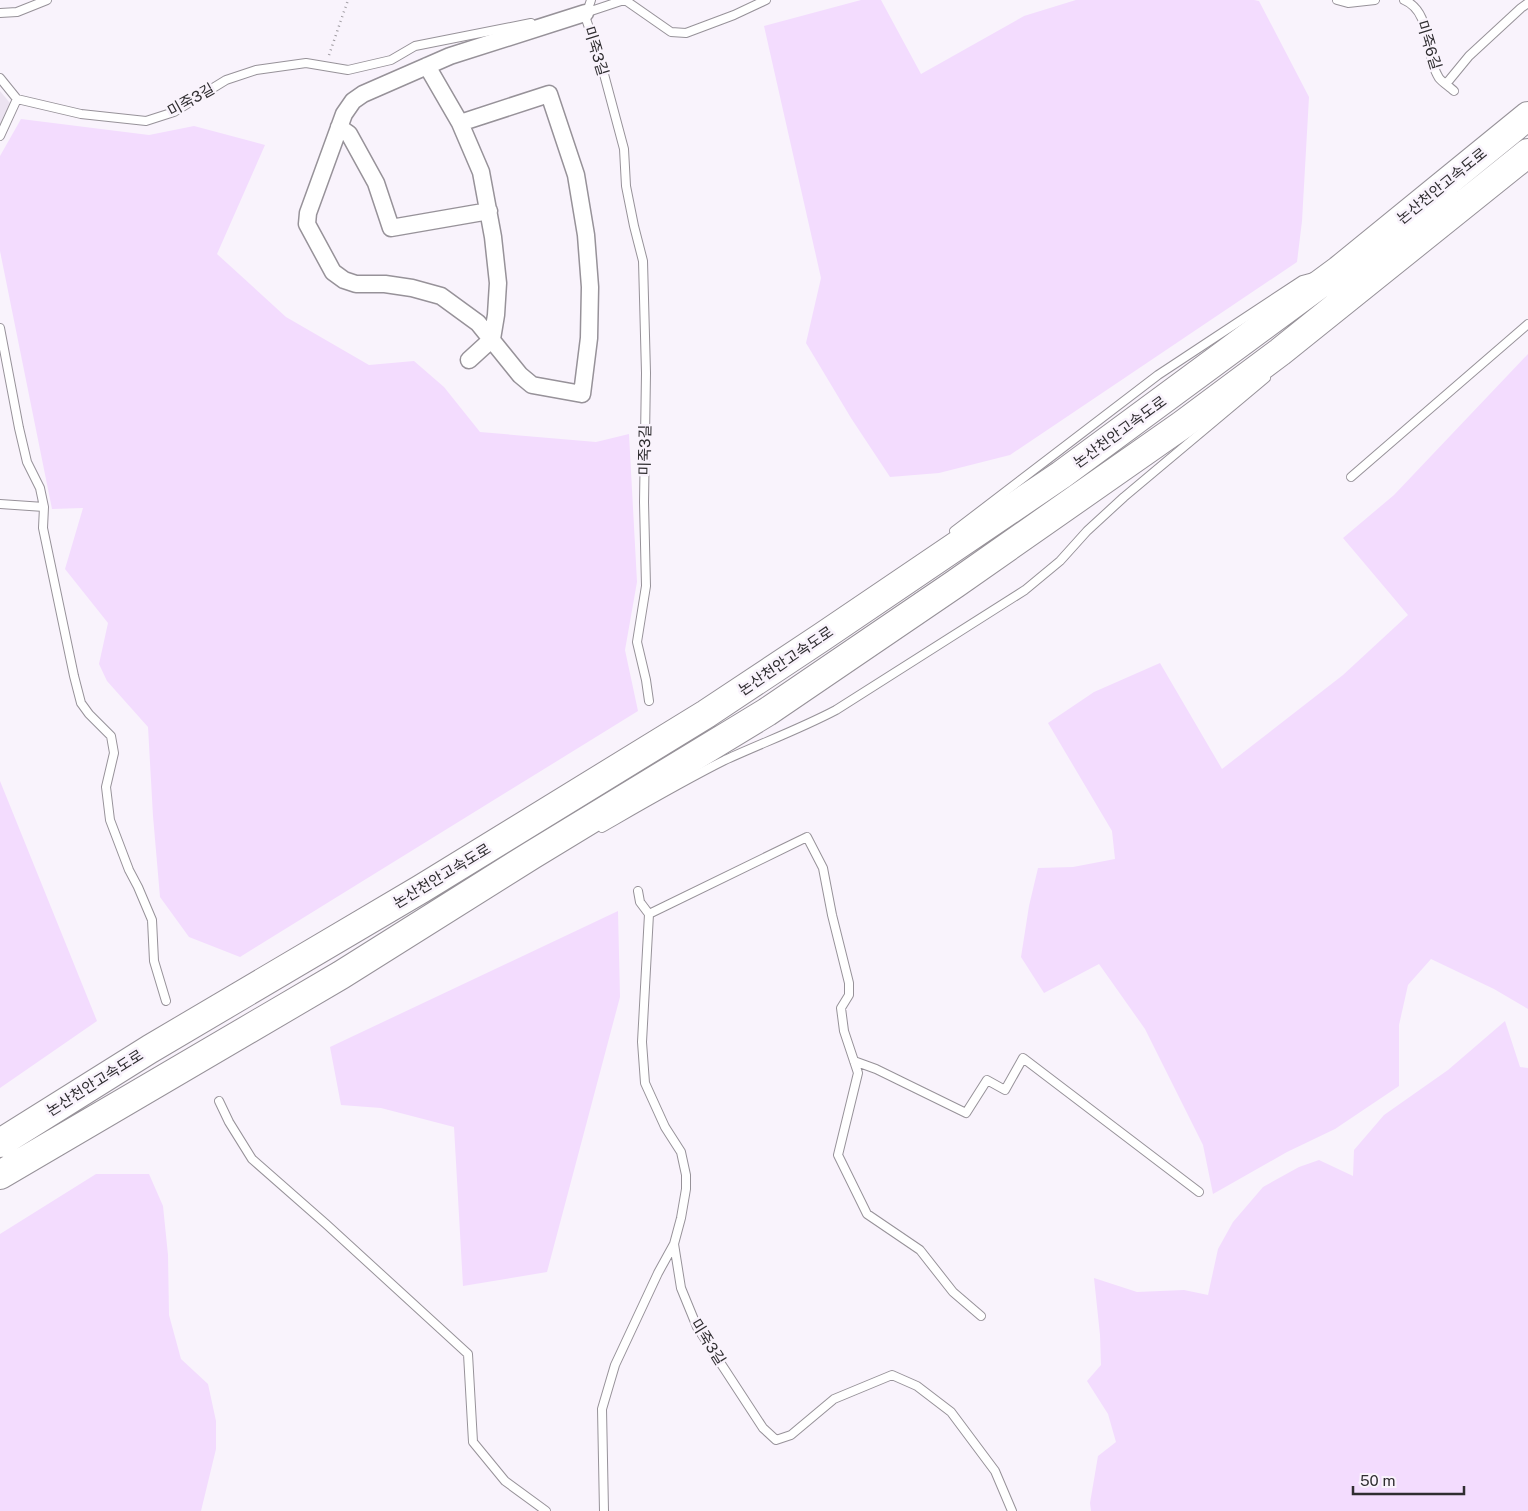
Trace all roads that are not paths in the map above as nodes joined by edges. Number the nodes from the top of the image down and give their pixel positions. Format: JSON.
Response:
{"nodes":[{"id":1,"x":47,"y":0,"type":"edge"},
{"id":2,"x":624,"y":0,"type":"edge"},
{"id":3,"x":766,"y":0,"type":"edge"},
{"id":4,"x":1337,"y":0,"type":"edge"},
{"id":5,"x":1375,"y":0,"type":"edge"},
{"id":6,"x":1404,"y":0,"type":"edge"},
{"id":7,"x":1528,"y":3,"type":"edge"},
{"id":8,"x":587,"y":8,"type":"edge"},
{"id":9,"x":0,"y":13,"type":"edge"},
{"id":10,"x":426,"y":66,"type":"junction"},
{"id":11,"x":0,"y":78,"type":"edge"},
{"id":12,"x":1446,"y":84,"type":"junction"},
{"id":13,"x":1454,"y":90,"type":"dead end"},
{"id":14,"x":17,"y":100,"type":"junction"},
{"id":15,"x":1528,"y":116,"type":"edge"},
{"id":16,"x":460,"y":123,"type":"junction"},
{"id":17,"x":339,"y":127,"type":"junction"},
{"id":18,"x":0,"y":136,"type":"edge"},
{"id":19,"x":1528,"y":153,"type":"edge"},
{"id":20,"x":489,"y":211,"type":"junction"},
{"id":21,"x":1339,"y":270,"type":"junction"},
{"id":22,"x":1528,"y":324,"type":"edge"},
{"id":23,"x":0,"y":328,"type":"edge"},
{"id":24,"x":492,"y":339,"type":"junction"},
{"id":25,"x":1280,"y":352,"type":"junction"},
{"id":26,"x":469,"y":360,"type":"dead end"},
{"id":27,"x":1350,"y":477,"type":"dead end"},
{"id":28,"x":0,"y":504,"type":"edge"},
{"id":29,"x":44,"y":507,"type":"junction"},
{"id":30,"x":947,"y":537,"type":"dead end"},
{"id":31,"x":649,"y":701,"type":"dead end"},
{"id":32,"x":598,"y":830,"type":"dead end"},
{"id":33,"x":638,"y":892,"type":"dead end"},
{"id":34,"x":649,"y":914,"type":"junction"},
{"id":35,"x":166,"y":1001,"type":"dead end"},
{"id":36,"x":854,"y":1061,"type":"junction"},
{"id":37,"x":219,"y":1101,"type":"dead end"},
{"id":38,"x":0,"y":1142,"type":"edge"},
{"id":39,"x":0,"y":1175,"type":"edge"},
{"id":40,"x":1199,"y":1192,"type":"dead end"},
{"id":41,"x":674,"y":1244,"type":"junction"},
{"id":42,"x":981,"y":1316,"type":"dead end"},
{"id":43,"x":546,"y":1511,"type":"edge"},
{"id":44,"x":604,"y":1511,"type":"edge"},
{"id":45,"x":1012,"y":1511,"type":"edge"}],
"edges":[{"from":1,"to":9,"type":"lane"},
{"from":2,"to":3,"type":"lane"},
{"from":2,"to":8,"type":"lane"},
{"from":4,"to":5,"type":"lane"},
{"from":6,"to":12,"type":"lane","name":"미죽6길"},
{"from":7,"to":12,"type":"lane"},
{"from":8,"to":10,"type":"street"},
{"from":8,"to":14,"type":"lane","name":"미죽3길"},
{"from":8,"to":31,"type":"lane","name":"미죽3길"},
{"from":10,"to":16,"type":"street"},
{"from":10,"to":17,"type":"street"},
{"from":11,"to":14,"type":"lane"},
{"from":12,"to":13,"type":"lane","name":"미죽6길"},
{"from":14,"to":18,"type":"lane"},
{"from":15,"to":21,"type":"highway","name":"논산천안고속도로"},
{"from":16,"to":20,"type":"street"},
{"from":16,"to":24,"type":"street"},
{"from":17,"to":20,"type":"street"},
{"from":17,"to":24,"type":"street"},
{"from":19,"to":25,"type":"highway","name":"논산천안고속도로"},
{"from":20,"to":24,"type":"street"},
{"from":21,"to":30,"type":"lane"},
{"from":21,"to":38,"type":"highway","name":"논산천안고속도로"},
{"from":22,"to":27,"type":"lane"},
{"from":23,"to":29,"type":"lane"},
{"from":24,"to":26,"type":"street"},
{"from":25,"to":32,"type":"lane"},
{"from":25,"to":39,"type":"highway","name":"논산천안고속도로"},
{"from":28,"to":29,"type":"lane"},
{"from":29,"to":35,"type":"lane"},
{"from":33,"to":34,"type":"lane","name":"미죽3길"},
{"from":34,"to":36,"type":"lane"},
{"from":34,"to":41,"type":"lane","name":"미죽3길"},
{"from":36,"to":40,"type":"lane"},
{"from":36,"to":42,"type":"lane"},
{"from":37,"to":43,"type":"lane"},
{"from":41,"to":44,"type":"lane"},
{"from":41,"to":45,"type":"lane","name":"미죽3길"}]}
